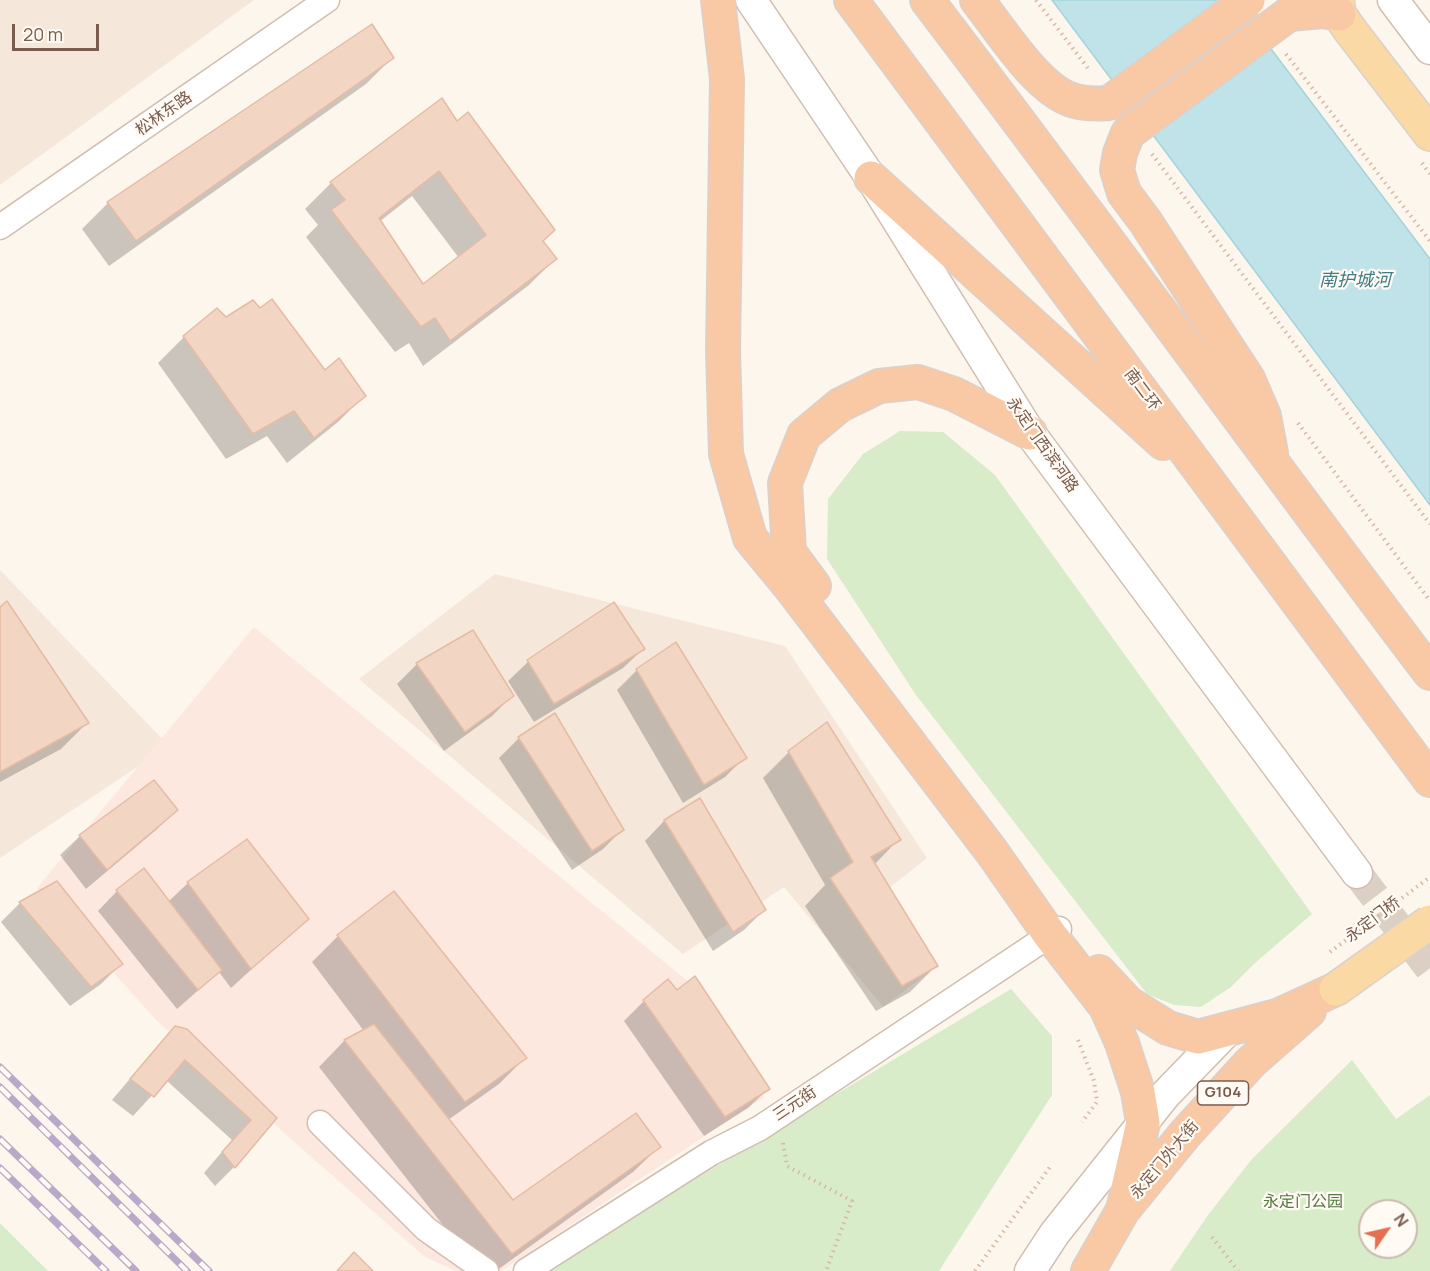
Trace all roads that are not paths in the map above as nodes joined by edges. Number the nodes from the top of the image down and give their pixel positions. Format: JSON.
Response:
{"nodes":[{"id":1,"x":327,"y":0,"type":"edge"},
{"id":2,"x":718,"y":0,"type":"edge"},
{"id":3,"x":751,"y":0,"type":"edge"},
{"id":4,"x":851,"y":0,"type":"edge"},
{"id":5,"x":927,"y":0,"type":"edge"},
{"id":6,"x":977,"y":0,"type":"edge"},
{"id":7,"x":1248,"y":0,"type":"edge"},
{"id":8,"x":1393,"y":0,"type":"edge"},
{"id":9,"x":1418,"y":0,"type":"edge"},
{"id":10,"x":1292,"y":7,"type":"edge"},
{"id":11,"x":1338,"y":7,"type":"edge"},
{"id":12,"x":1430,"y":16,"type":"edge"},
{"id":13,"x":1430,"y":49,"type":"edge"},
{"id":14,"x":1430,"y":134,"type":"edge"},
{"id":15,"x":871,"y":178,"type":"junction"},
{"id":16,"x":0,"y":227,"type":"edge"},
{"id":17,"x":1030,"y":433,"type":"junction"},
{"id":18,"x":1274,"y":467,"type":"junction"},
{"id":19,"x":1220,"y":495,"type":"junction"},
{"id":20,"x":1430,"y":673,"type":"edge"},
{"id":21,"x":1430,"y":780,"type":"edge"},
{"id":22,"x":1357,"y":873,"type":"tunnel mouth"},
{"id":23,"x":1430,"y":922,"type":"edge"},
{"id":24,"x":1054,"y":932,"type":"junction"},
{"id":25,"x":1336,"y":989,"type":"junction"},
{"id":26,"x":1229,"y":1029,"type":"junction"},
{"id":27,"x":320,"y":1123,"type":"dead end"},
{"id":28,"x":1143,"y":1123,"type":"junction"},
{"id":29,"x":1123,"y":1210,"type":"junction"},
{"id":30,"x":486,"y":1271,"type":"edge"},
{"id":31,"x":526,"y":1271,"type":"edge"},
{"id":32,"x":1030,"y":1271,"type":"edge"},
{"id":33,"x":1088,"y":1271,"type":"edge"}],
"edges":[{"from":1,"to":16,"type":"street","name":"松林东路"},
{"from":2,"to":24,"type":"highway"},
{"from":3,"to":15,"type":"street","name":"永定门西滨河路"},
{"from":4,"to":19,"type":"highway","name":"南二环"},
{"from":5,"to":18,"type":"highway"},
{"from":6,"to":7,"type":"highway","bridge":true},
{"from":8,"to":13,"type":"street"},
{"from":9,"to":12,"type":"street"},
{"from":10,"to":11,"type":"highway"},
{"from":10,"to":18,"type":"highway","bridge":true},
{"from":11,"to":14,"type":"main road"},
{"from":15,"to":17,"type":"street","name":"永定门西滨河路"},
{"from":15,"to":19,"type":"highway"},
{"from":17,"to":22,"type":"street","name":"永定门西滨河路"},
{"from":17,"to":24,"type":"highway"},
{"from":18,"to":20,"type":"highway"},
{"from":19,"to":21,"type":"highway","name":"南二环"},
{"from":23,"to":25,"type":"main road","name":"永定门桥","bridge":true},
{"from":24,"to":26,"type":"highway"},
{"from":24,"to":28,"type":"highway"},
{"from":24,"to":31,"type":"street","name":"三元街"},
{"from":25,"to":26,"type":"highway"},
{"from":25,"to":29,"type":"highway","name":"永定门外大街","number":"G104"},
{"from":26,"to":28,"type":"street"},
{"from":27,"to":30,"type":"street"},
{"from":28,"to":29,"type":"highway"},
{"from":28,"to":32,"type":"street"},
{"from":29,"to":33,"type":"highway","name":"永定门外大街","number":"G104"}]}
